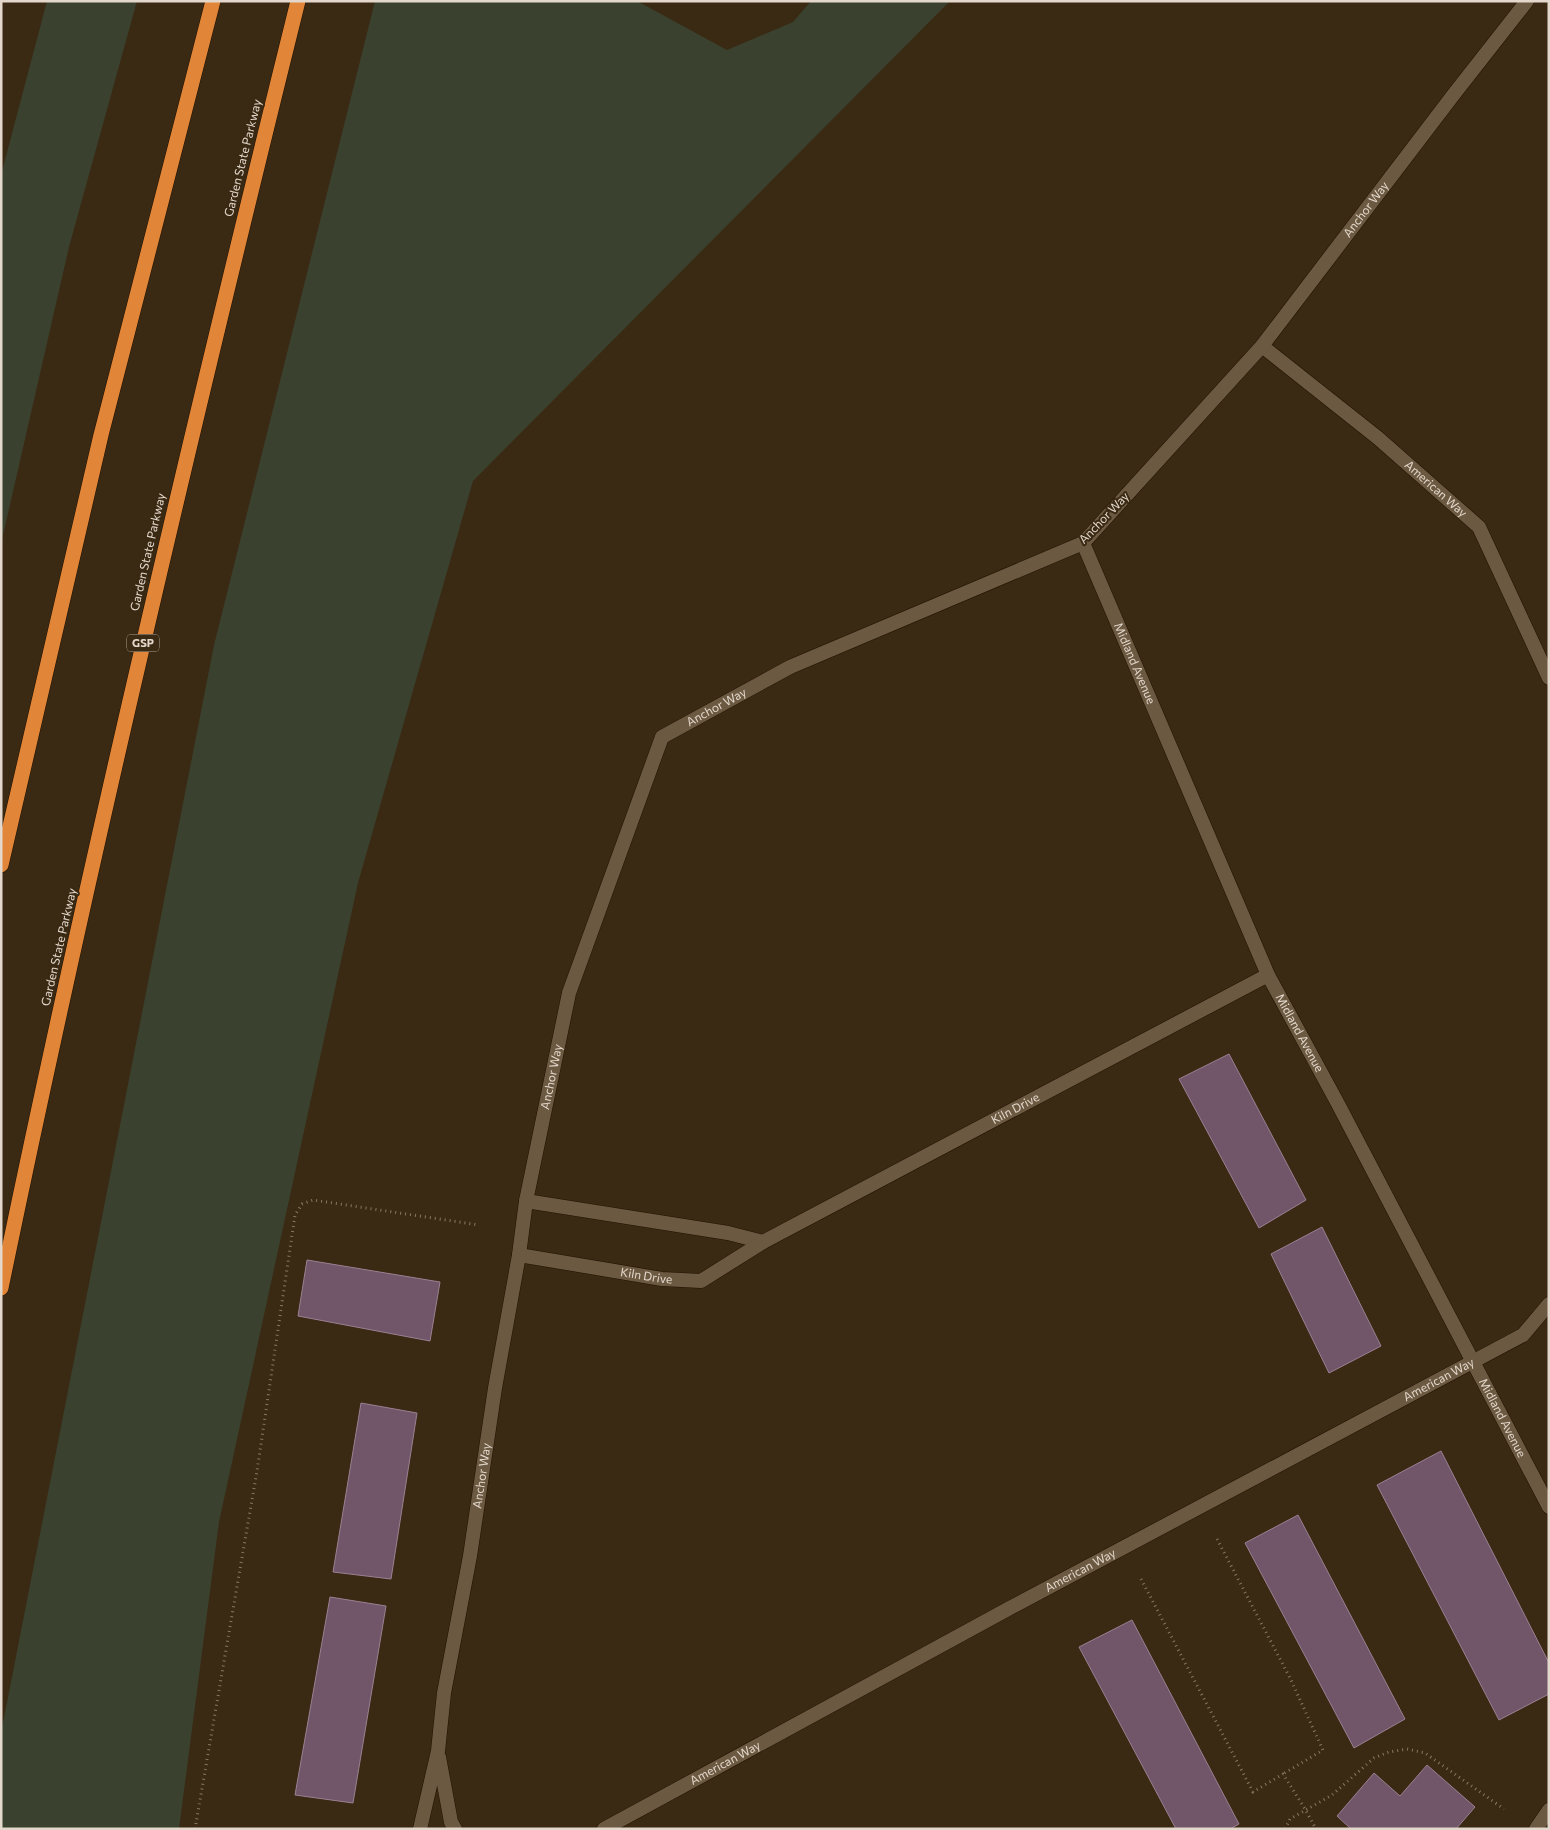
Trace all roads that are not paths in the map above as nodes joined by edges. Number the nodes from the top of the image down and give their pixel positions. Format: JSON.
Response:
{"nodes":[{"id":1,"x":213,"y":1,"type":"edge"},
{"id":2,"x":298,"y":1,"type":"edge"},
{"id":3,"x":1527,"y":1,"type":"edge"},
{"id":4,"x":1262,"y":346,"type":"junction"},
{"id":5,"x":1083,"y":543,"type":"junction"},
{"id":6,"x":1549,"y":678,"type":"edge"},
{"id":7,"x":1,"y":865,"type":"edge"},
{"id":8,"x":1268,"y":975,"type":"junction"},
{"id":9,"x":526,"y":1201,"type":"junction"},
{"id":10,"x":763,"y":1242,"type":"junction"},
{"id":11,"x":519,"y":1254,"type":"junction"},
{"id":12,"x":1,"y":1288,"type":"edge"},
{"id":13,"x":1549,"y":1304,"type":"edge"},
{"id":14,"x":1473,"y":1361,"type":"junction"},
{"id":15,"x":1549,"y":1507,"type":"edge"},
{"id":16,"x":438,"y":1751,"type":"junction"},
{"id":17,"x":1549,"y":1810,"type":"edge"},
{"id":18,"x":420,"y":1829,"type":"edge"},
{"id":19,"x":455,"y":1829,"type":"edge"},
{"id":20,"x":604,"y":1829,"type":"edge"},
{"id":21,"x":1536,"y":1829,"type":"edge"}],
"edges":[{"from":1,"to":7,"type":"highway"},
{"from":2,"to":12,"type":"highway","name":"Garden State Parkway","number":"GSP"},
{"from":3,"to":4,"type":"street","name":"Anchor Way"},
{"from":4,"to":5,"type":"street","name":"Anchor Way"},
{"from":4,"to":6,"type":"street","name":"American Way"},
{"from":5,"to":8,"type":"street","name":"Midland Avenue"},
{"from":5,"to":9,"type":"street","name":"Anchor Way"},
{"from":8,"to":10,"type":"street","name":"Kiln Drive"},
{"from":8,"to":14,"type":"street","name":"Midland Avenue"},
{"from":9,"to":10,"type":"street"},
{"from":9,"to":11,"type":"street","name":"Anchor Way"},
{"from":10,"to":11,"type":"street","name":"Kiln Drive"},
{"from":11,"to":16,"type":"street","name":"Anchor Way"},
{"from":13,"to":14,"type":"street","name":"American Way"},
{"from":14,"to":15,"type":"street","name":"Midland Avenue"},
{"from":14,"to":20,"type":"street","name":"American Way"},
{"from":16,"to":18,"type":"street","name":"Anchor Way"},
{"from":16,"to":19,"type":"street","name":"Anchor Way"},
{"from":17,"to":21,"type":"street"}]}
